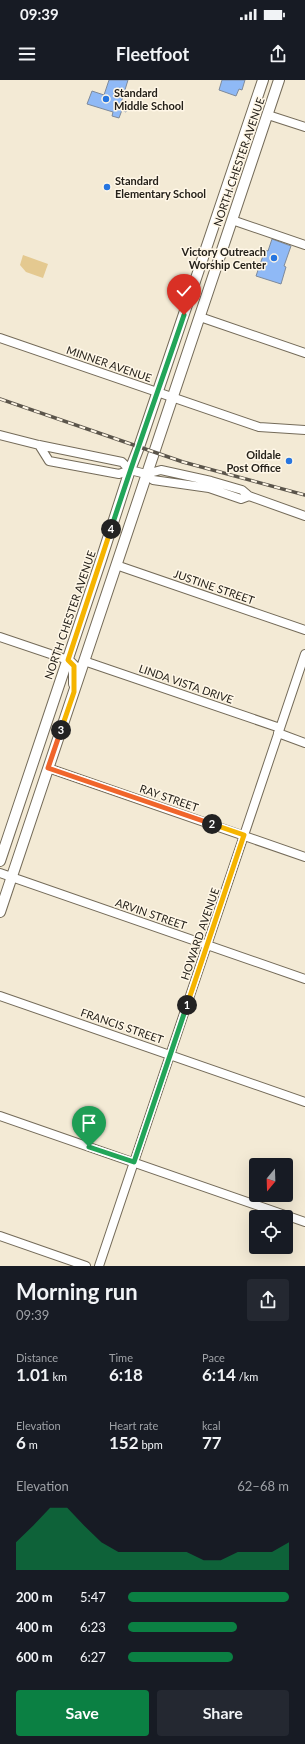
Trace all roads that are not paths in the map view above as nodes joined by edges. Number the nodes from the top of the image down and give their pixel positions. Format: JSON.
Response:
{"nodes":[{"id":1,"x":263,"y":80,"type":"edge"},
{"id":2,"x":279,"y":80,"type":"edge"},
{"id":3,"x":268,"y":115,"type":"junction"},
{"id":4,"x":305,"y":127,"type":"edge"},
{"id":5,"x":232,"y":220,"type":"junction"},
{"id":6,"x":305,"y":245,"type":"edge"},
{"id":7,"x":200,"y":317,"type":"junction"},
{"id":8,"x":0,"y":338,"type":"edge"},
{"id":9,"x":305,"y":353,"type":"edge"},
{"id":10,"x":157,"y":393,"type":"junction"},
{"id":11,"x":173,"y":398,"type":"junction"},
{"id":12,"x":305,"y":430,"type":"edge"},
{"id":13,"x":0,"y":435,"type":"edge"},
{"id":14,"x":39,"y":446,"type":"junction"},
{"id":15,"x":130,"y":470,"type":"junction"},
{"id":16,"x":146,"y":474,"type":"junction"},
{"id":17,"x":305,"y":516,"type":"edge"},
{"id":18,"x":116,"y":565,"type":"junction"},
{"id":19,"x":305,"y":630,"type":"edge"},
{"id":20,"x":0,"y":637,"type":"edge"},
{"id":21,"x":305,"y":654,"type":"edge"},
{"id":22,"x":68,"y":660,"type":"junction"},
{"id":23,"x":84,"y":661,"type":"junction"},
{"id":24,"x":74,"y":692,"type":"junction"},
{"id":25,"x":279,"y":731,"type":"junction"},
{"id":26,"x":305,"y":743,"type":"edge"},
{"id":27,"x":48,"y":768,"type":"junction"},
{"id":28,"x":244,"y":835,"type":"junction"},
{"id":29,"x":305,"y":857,"type":"edge"},
{"id":30,"x":0,"y":861,"type":"edge"},
{"id":31,"x":0,"y":873,"type":"edge"},
{"id":32,"x":12,"y":878,"type":"junction"},
{"id":33,"x":0,"y":912,"type":"edge"},
{"id":34,"x":208,"y":945,"type":"junction"},
{"id":35,"x":305,"y":979,"type":"edge"},
{"id":36,"x":0,"y":996,"type":"edge"},
{"id":37,"x":171,"y":1054,"type":"junction"},
{"id":38,"x":305,"y":1102,"type":"edge"},
{"id":39,"x":0,"y":1116,"type":"edge"},
{"id":40,"x":134,"y":1162,"type":"junction"},
{"id":41,"x":305,"y":1222,"type":"edge"},
{"id":42,"x":0,"y":1236,"type":"edge"},
{"id":43,"x":86,"y":1266,"type":"edge"},
{"id":44,"x":99,"y":1266,"type":"edge"}],
"edges":[{"from":1,"to":10,"type":"main road","name":"NORTH CHESTER AVENUE"},
{"from":2,"to":3,"type":"main road","name":"NORTH CHESTER AVENUE"},
{"from":3,"to":4,"type":"street"},
{"from":3,"to":5,"type":"main road","name":"NORTH CHESTER AVENUE"},
{"from":5,"to":6,"type":"street"},
{"from":5,"to":7,"type":"main road","name":"NORTH CHESTER AVENUE"},
{"from":7,"to":9,"type":"street"},
{"from":7,"to":11,"type":"main road","name":"NORTH CHESTER AVENUE"},
{"from":8,"to":10,"type":"street","name":"MINNER AVENUE"},
{"from":10,"to":11,"type":"street","name":"MINNER AVENUE"},
{"from":10,"to":15,"type":"main road","name":"NORTH CHESTER AVENUE"},
{"from":11,"to":12,"type":"street","name":"MINNER AVENUE"},
{"from":11,"to":16,"type":"main road","name":"NORTH CHESTER AVENUE"},
{"from":13,"to":14,"type":"street"},
{"from":14,"to":15,"type":"street"},
{"from":14,"to":15,"type":"street"},
{"from":15,"to":16,"type":"street"},
{"from":15,"to":22,"type":"main road","name":"NORTH CHESTER AVENUE"},
{"from":16,"to":17,"type":"street"},
{"from":16,"to":18,"type":"main road","name":"NORTH CHESTER AVENUE"},
{"from":18,"to":19,"type":"street","name":"JUSTINE STREET"},
{"from":18,"to":23,"type":"main road","name":"NORTH CHESTER AVENUE"},
{"from":20,"to":22,"type":"street"},
{"from":21,"to":25,"type":"street","name":"HOWARD AVENUE"},
{"from":22,"to":24,"type":"main road"},
{"from":22,"to":30,"type":"main road","name":"NORTH CHESTER AVENUE"},
{"from":23,"to":24,"type":"main road","name":"NORTH CHESTER AVENUE"},
{"from":23,"to":25,"type":"street","name":"LINDA VISTA DRIVE"},
{"from":24,"to":27,"type":"main road","name":"NORTH CHESTER AVENUE"},
{"from":25,"to":26,"type":"street","name":"LINDA VISTA DRIVE"},
{"from":25,"to":28,"type":"street","name":"HOWARD AVENUE"},
{"from":27,"to":28,"type":"street","name":"RAY STREET"},
{"from":27,"to":32,"type":"main road","name":"NORTH CHESTER AVENUE"},
{"from":28,"to":29,"type":"street","name":"RAY STREET"},
{"from":28,"to":34,"type":"street","name":"HOWARD AVENUE"},
{"from":31,"to":32,"type":"street","name":"ARVIN STREET"},
{"from":32,"to":33,"type":"main road","name":"NORTH CHESTER AVENUE"},
{"from":32,"to":34,"type":"street","name":"ARVIN STREET"},
{"from":34,"to":35,"type":"street","name":"ARVIN STREET"},
{"from":34,"to":37,"type":"street","name":"HOWARD AVENUE"},
{"from":36,"to":37,"type":"street","name":"FRANCIS STREET"},
{"from":37,"to":38,"type":"street","name":"FRANCIS STREET"},
{"from":37,"to":40,"type":"street","name":"HOWARD AVENUE"},
{"from":39,"to":40,"type":"street"},
{"from":40,"to":41,"type":"street"},
{"from":40,"to":44,"type":"street","name":"HOWARD AVENUE"},
{"from":42,"to":43,"type":"street"}]}
